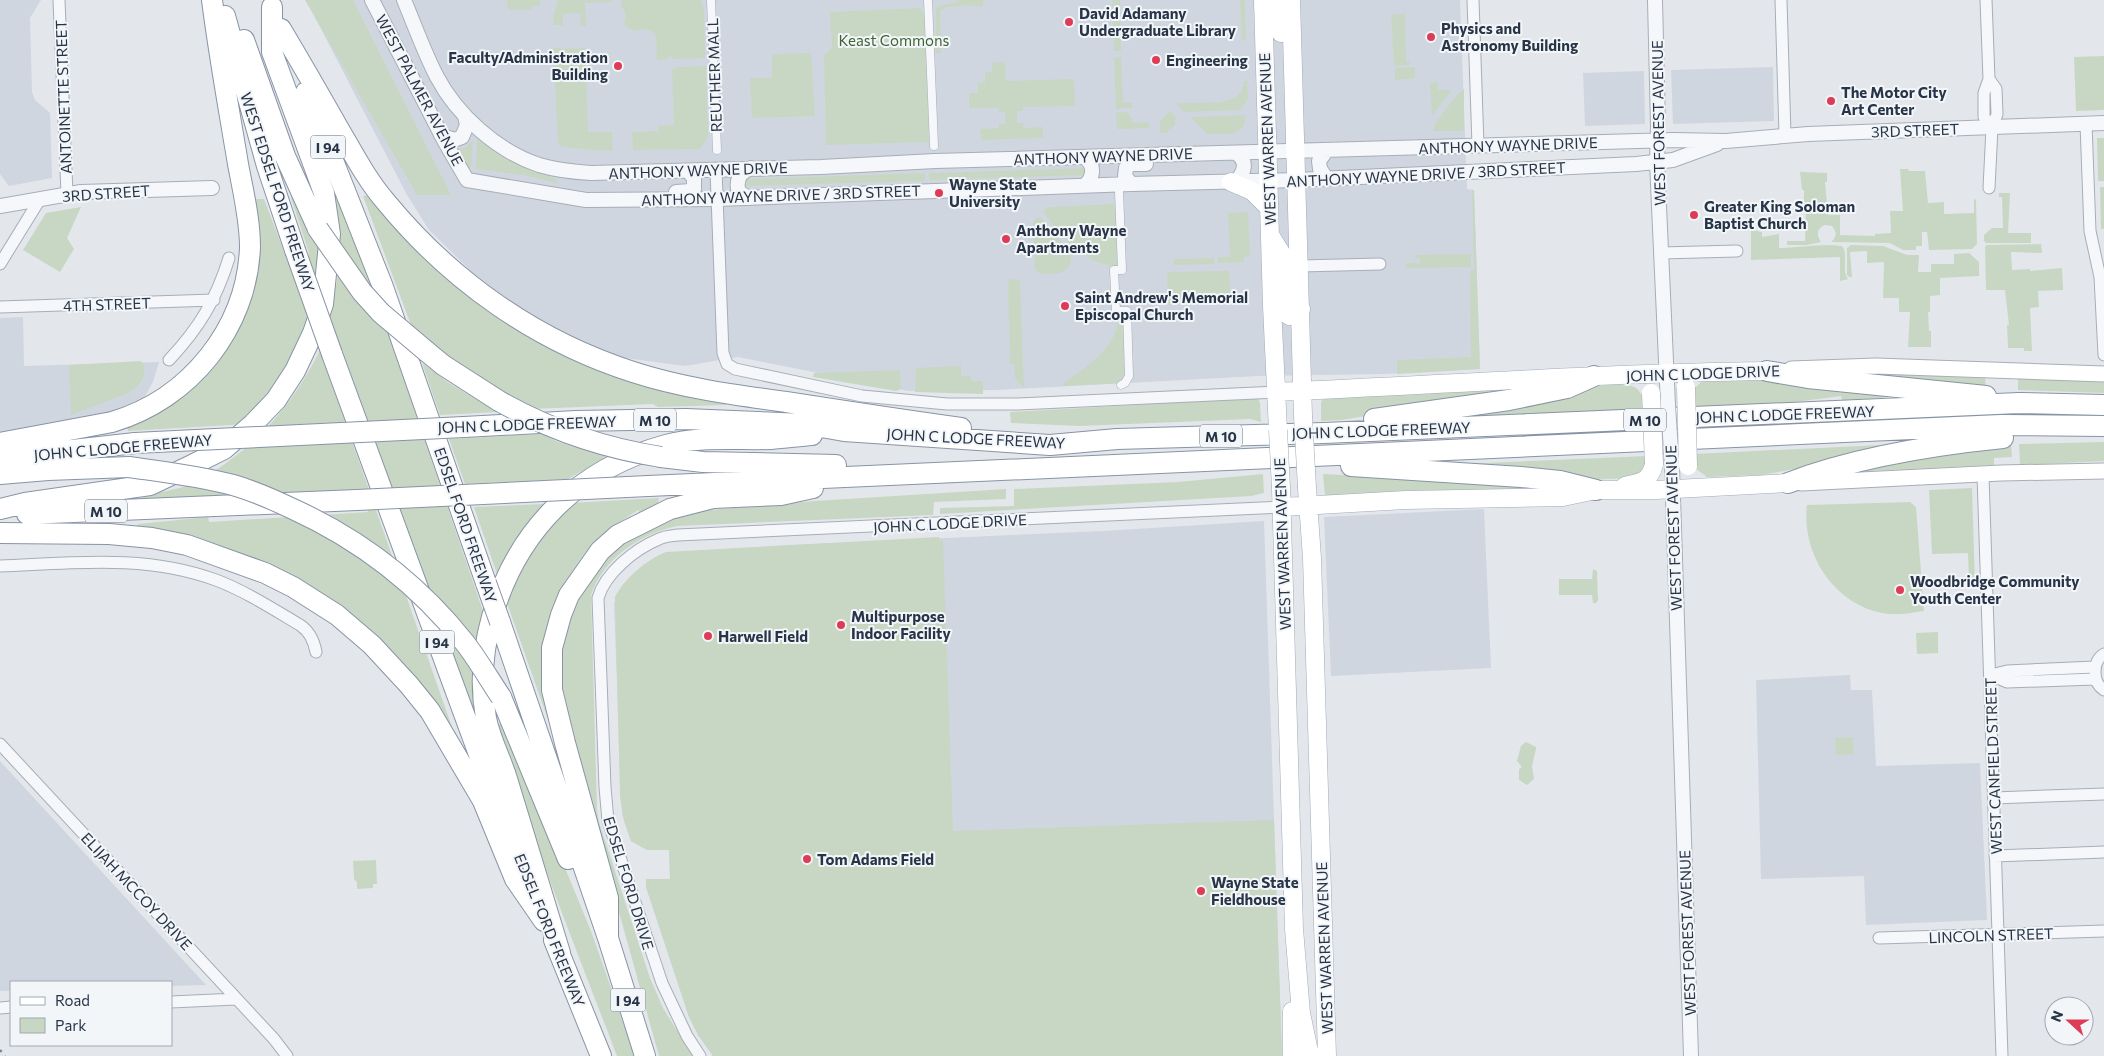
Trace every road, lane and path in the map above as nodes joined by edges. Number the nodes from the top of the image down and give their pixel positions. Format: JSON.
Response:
{"nodes":[{"id":1,"x":59,"y":0,"type":"edge"},
{"id":2,"x":212,"y":0,"type":"edge"},
{"id":3,"x":220,"y":0,"type":"edge"},
{"id":4,"x":225,"y":0,"type":"edge"},
{"id":5,"x":372,"y":0,"type":"edge"},
{"id":6,"x":398,"y":0,"type":"edge"},
{"id":7,"x":404,"y":0,"type":"edge"},
{"id":8,"x":711,"y":0,"type":"edge"},
{"id":9,"x":928,"y":0,"type":"edge"},
{"id":10,"x":1290,"y":0,"type":"edge"},
{"id":11,"x":1473,"y":0,"type":"edge"},
{"id":12,"x":1655,"y":0,"type":"edge"},
{"id":13,"x":1781,"y":0,"type":"edge"},
{"id":14,"x":1986,"y":0,"type":"edge"},
{"id":15,"x":270,"y":4,"type":"edge"},
{"id":16,"x":1263,"y":4,"type":"edge"},
{"id":17,"x":281,"y":29,"type":"junction"},
{"id":18,"x":417,"y":30,"type":"junction"},
{"id":19,"x":1293,"y":75,"type":"junction"},
{"id":20,"x":465,"y":116,"type":"junction"},
{"id":21,"x":2104,"y":123,"type":"edge"},
{"id":22,"x":2086,"y":124,"type":"junction"},
{"id":23,"x":1992,"y":128,"type":"junction"},
{"id":24,"x":441,"y":135,"type":"junction"},
{"id":25,"x":1786,"y":135,"type":"junction"},
{"id":26,"x":1658,"y":140,"type":"junction"},
{"id":27,"x":1726,"y":141,"type":"junction"},
{"id":28,"x":1573,"y":143,"type":"junction"},
{"id":29,"x":1478,"y":145,"type":"junction"},
{"id":30,"x":934,"y":146,"type":"dead end"},
{"id":31,"x":717,"y":150,"type":"dead end"},
{"id":32,"x":1327,"y":150,"type":"junction"},
{"id":33,"x":1295,"y":151,"type":"junction"},
{"id":34,"x":1267,"y":152,"type":"junction"},
{"id":35,"x":1236,"y":153,"type":"junction"},
{"id":36,"x":1185,"y":154,"type":"junction"},
{"id":37,"x":1085,"y":158,"type":"junction"},
{"id":38,"x":1657,"y":162,"type":"junction"},
{"id":39,"x":1636,"y":164,"type":"joint"},
{"id":40,"x":1574,"y":166,"type":"junction"},
{"id":41,"x":549,"y":167,"type":"joint"},
{"id":42,"x":751,"y":168,"type":"junction"},
{"id":43,"x":716,"y":170,"type":"junction"},
{"id":44,"x":688,"y":171,"type":"junction"},
{"id":45,"x":1327,"y":179,"type":"junction"},
{"id":46,"x":467,"y":180,"type":"joint"},
{"id":47,"x":1296,"y":180,"type":"junction"},
{"id":48,"x":1268,"y":181,"type":"junction"},
{"id":49,"x":1234,"y":182,"type":"junction"},
{"id":50,"x":1131,"y":184,"type":"junction"},
{"id":51,"x":1085,"y":185,"type":"junction"},
{"id":52,"x":212,"y":188,"type":"dead end"},
{"id":53,"x":1989,"y":188,"type":"dead end"},
{"id":54,"x":1119,"y":191,"type":"dead end"},
{"id":55,"x":67,"y":194,"type":"junction"},
{"id":56,"x":40,"y":198,"type":"junction"},
{"id":57,"x":749,"y":198,"type":"junction"},
{"id":58,"x":634,"y":199,"type":"junction"},
{"id":59,"x":717,"y":199,"type":"junction"},
{"id":60,"x":0,"y":206,"type":"edge"},
{"id":61,"x":1269,"y":210,"type":"junction"},
{"id":62,"x":1298,"y":212,"type":"junction"},
{"id":63,"x":1270,"y":234,"type":"junction"},
{"id":64,"x":2091,"y":238,"type":"junction"},
{"id":65,"x":2104,"y":238,"type":"edge"},
{"id":66,"x":1737,"y":251,"type":"dead end"},
{"id":67,"x":1661,"y":253,"type":"junction"},
{"id":68,"x":229,"y":258,"type":"dead end"},
{"id":69,"x":0,"y":264,"type":"edge"},
{"id":70,"x":1380,"y":264,"type":"dead end"},
{"id":71,"x":1300,"y":266,"type":"junction"},
{"id":72,"x":214,"y":300,"type":"junction"},
{"id":73,"x":0,"y":307,"type":"edge"},
{"id":74,"x":1301,"y":309,"type":"junction"},
{"id":75,"x":332,"y":354,"type":"joint"},
{"id":76,"x":2104,"y":355,"type":"edge"},
{"id":77,"x":170,"y":360,"type":"dead end"},
{"id":78,"x":1302,"y":360,"type":"junction"},
{"id":79,"x":1275,"y":366,"type":"junction"},
{"id":80,"x":1767,"y":371,"type":"junction"},
{"id":81,"x":1703,"y":372,"type":"junction"},
{"id":82,"x":1666,"y":374,"type":"junction"},
{"id":83,"x":2104,"y":374,"type":"edge"},
{"id":84,"x":1594,"y":376,"type":"junction"},
{"id":85,"x":1630,"y":376,"type":"junction"},
{"id":86,"x":1121,"y":385,"type":"dead end"},
{"id":87,"x":1303,"y":391,"type":"junction"},
{"id":88,"x":1276,"y":392,"type":"junction"},
{"id":89,"x":2019,"y":403,"type":"junction"},
{"id":90,"x":2104,"y":404,"type":"edge"},
{"id":91,"x":2104,"y":426,"type":"edge"},
{"id":92,"x":844,"y":431,"type":"junction"},
{"id":93,"x":1324,"y":433,"type":"junction"},
{"id":94,"x":2104,"y":434,"type":"edge"},
{"id":95,"x":1118,"y":439,"type":"junction"},
{"id":96,"x":0,"y":443,"type":"edge"},
{"id":97,"x":0,"y":458,"type":"edge"},
{"id":98,"x":1680,"y":466,"type":"junction"},
{"id":99,"x":1060,"y":468,"type":"junction"},
{"id":100,"x":2104,"y":471,"type":"edge"},
{"id":101,"x":0,"y":474,"type":"edge"},
{"id":102,"x":870,"y":475,"type":"junction"},
{"id":103,"x":899,"y":475,"type":"junction"},
{"id":104,"x":1983,"y":475,"type":"junction"},
{"id":105,"x":1788,"y":483,"type":"junction"},
{"id":106,"x":1711,"y":487,"type":"junction"},
{"id":107,"x":1673,"y":489,"type":"junction"},
{"id":108,"x":1603,"y":490,"type":"junction"},
{"id":109,"x":280,"y":503,"type":"junction"},
{"id":110,"x":1310,"y":505,"type":"junction"},
{"id":111,"x":1282,"y":506,"type":"junction"},
{"id":112,"x":0,"y":509,"type":"edge"},
{"id":113,"x":0,"y":516,"type":"edge"},
{"id":114,"x":1282,"y":532,"type":"junction"},
{"id":115,"x":0,"y":533,"type":"edge"},
{"id":116,"x":1310,"y":535,"type":"junction"},
{"id":117,"x":0,"y":566,"type":"edge"},
{"id":118,"x":606,"y":581,"type":"joint"},
{"id":119,"x":316,"y":652,"type":"dead end"},
{"id":120,"x":2104,"y":654,"type":"edge"},
{"id":121,"x":2095,"y":673,"type":"junction"},
{"id":122,"x":1991,"y":675,"type":"junction"},
{"id":123,"x":2104,"y":690,"type":"edge"},
{"id":124,"x":1287,"y":705,"type":"junction"},
{"id":125,"x":1316,"y":710,"type":"junction"},
{"id":126,"x":0,"y":744,"type":"edge"},
{"id":127,"x":2104,"y":794,"type":"edge"},
{"id":128,"x":1994,"y":798,"type":"junction"},
{"id":129,"x":2104,"y":852,"type":"edge"},
{"id":130,"x":1996,"y":856,"type":"junction"},
{"id":131,"x":590,"y":888,"type":"junction"},
{"id":132,"x":1322,"y":914,"type":"junction"},
{"id":133,"x":1294,"y":922,"type":"junction"},
{"id":134,"x":548,"y":927,"type":"junction"},
{"id":135,"x":2104,"y":931,"type":"edge"},
{"id":136,"x":1998,"y":935,"type":"junction"},
{"id":137,"x":608,"y":938,"type":"junction"},
{"id":138,"x":1879,"y":938,"type":"dead end"},
{"id":139,"x":560,"y":952,"type":"junction"},
{"id":140,"x":236,"y":999,"type":"junction"},
{"id":141,"x":172,"y":1002,"type":"edge"},
{"id":142,"x":287,"y":1056,"type":"edge"},
{"id":143,"x":602,"y":1056,"type":"edge"},
{"id":144,"x":645,"y":1056,"type":"edge"},
{"id":145,"x":700,"y":1056,"type":"edge"},
{"id":146,"x":1292,"y":1056,"type":"edge"},
{"id":147,"x":1310,"y":1056,"type":"edge"},
{"id":148,"x":1327,"y":1056,"type":"edge"},
{"id":149,"x":1691,"y":1056,"type":"edge"},
{"id":150,"x":2002,"y":1056,"type":"edge"}],
"edges":[{"from":1,"to":55,"type":"street","name":"ANTOINETTE STREET"},
{"from":2,"to":96,"type":"highway"},
{"from":3,"to":75,"type":"highway","name":"WEST EDSEL FORD FREEWAY","number":"I 94","bridge":true},
{"from":4,"to":103,"type":"highway","bridge":true},
{"from":5,"to":24,"type":"street","name":"WEST PALMER AVENUE"},
{"from":6,"to":18,"type":"street"},
{"from":7,"to":18,"type":"street","name":"WEST PALMER AVENUE"},
{"from":8,"to":31,"type":"street","name":"REUTHER MALL"},
{"from":9,"to":30,"type":"street"},
{"from":10,"to":19,"type":"main road","name":"WEST WARREN AVENUE"},
{"from":11,"to":29,"type":"street"},
{"from":12,"to":26,"type":"street","name":"WEST FOREST AVENUE"},
{"from":13,"to":25,"type":"street"},
{"from":14,"to":23,"type":"street"},
{"from":15,"to":17,"type":"highway","name":"EDSEL FORD FREEWAY","number":"I 94"},
{"from":15,"to":112,"type":"highway"},
{"from":16,"to":19,"type":"main road"},
{"from":16,"to":34,"type":"main road","name":"WEST WARREN AVENUE"},
{"from":17,"to":95,"type":"highway"},
{"from":17,"to":131,"type":"highway","name":"EDSEL FORD FREEWAY","number":"I 94","bridge":true},
{"from":18,"to":20,"type":"street","name":"WEST PALMER AVENUE"},
{"from":19,"to":33,"type":"main road","name":"WEST WARREN AVENUE"},
{"from":20,"to":24,"type":"street"},
{"from":20,"to":41,"type":"street","name":"WEST PALMER AVENUE"},
{"from":21,"to":22,"type":"street","name":"3RD STREET"},
{"from":22,"to":23,"type":"street","name":"3RD STREET"},
{"from":22,"to":64,"type":"street"},
{"from":23,"to":25,"type":"street","name":"3RD STREET"},
{"from":23,"to":53,"type":"street"},
{"from":24,"to":46,"type":"street","name":"WEST PALMER AVENUE"},
{"from":25,"to":27,"type":"street","name":"3RD STREET"},
{"from":26,"to":27,"type":"street","name":"3RD STREET"},
{"from":26,"to":28,"type":"street","name":"ANTHONY WAYNE DRIVE"},
{"from":26,"to":38,"type":"street","name":"WEST FOREST AVENUE"},
{"from":27,"to":38,"type":"street","name":"3RD STREET"},
{"from":28,"to":29,"type":"street","name":"ANTHONY WAYNE DRIVE"},
{"from":28,"to":40,"type":"street"},
{"from":29,"to":32,"type":"street","name":"ANTHONY WAYNE DRIVE"},
{"from":32,"to":33,"type":"street","name":"ANTHONY WAYNE DRIVE"},
{"from":32,"to":45,"type":"street"},
{"from":33,"to":34,"type":"street","name":"ANTHONY WAYNE DRIVE"},
{"from":33,"to":47,"type":"main road","name":"WEST WARREN AVENUE"},
{"from":34,"to":35,"type":"street","name":"ANTHONY WAYNE DRIVE"},
{"from":34,"to":48,"type":"main road","name":"WEST WARREN AVENUE"},
{"from":35,"to":36,"type":"street","name":"ANTHONY WAYNE DRIVE"},
{"from":35,"to":49,"type":"street"},
{"from":36,"to":37,"type":"street","name":"ANTHONY WAYNE DRIVE"},
{"from":36,"to":50,"type":"street"},
{"from":37,"to":42,"type":"street","name":"ANTHONY WAYNE DRIVE"},
{"from":37,"to":51,"type":"street"},
{"from":38,"to":39,"type":"street","name":"3RD STREET"},
{"from":38,"to":67,"type":"street","name":"WEST FOREST AVENUE"},
{"from":39,"to":40,"type":"street","name":"ANTHONY WAYNE DRIVE / 3RD STREET"},
{"from":40,"to":45,"type":"street","name":"ANTHONY WAYNE DRIVE / 3RD STREET"},
{"from":41,"to":44,"type":"street","name":"ANTHONY WAYNE DRIVE"},
{"from":42,"to":43,"type":"street","name":"ANTHONY WAYNE DRIVE"},
{"from":42,"to":57,"type":"street"},
{"from":43,"to":44,"type":"street","name":"ANTHONY WAYNE DRIVE"},
{"from":43,"to":59,"type":"street"},
{"from":44,"to":58,"type":"street"},
{"from":45,"to":47,"type":"street","name":"ANTHONY WAYNE DRIVE / 3RD STREET"},
{"from":46,"to":58,"type":"street","name":"ANTHONY WAYNE DRIVE / 3RD STREET"},
{"from":47,"to":48,"type":"street","name":"ANTHONY WAYNE DRIVE / 3RD STREET"},
{"from":47,"to":62,"type":"main road","name":"WEST WARREN AVENUE"},
{"from":48,"to":49,"type":"street","name":"ANTHONY WAYNE DRIVE / 3RD STREET"},
{"from":48,"to":61,"type":"main road","name":"WEST WARREN AVENUE"},
{"from":49,"to":50,"type":"street","name":"ANTHONY WAYNE DRIVE / 3RD STREET"},
{"from":49,"to":61,"type":"main road"},
{"from":50,"to":51,"type":"street","name":"ANTHONY WAYNE DRIVE / 3RD STREET"},
{"from":51,"to":57,"type":"street","name":"ANTHONY WAYNE DRIVE / 3RD STREET"},
{"from":52,"to":55,"type":"street","name":"3RD STREET"},
{"from":54,"to":86,"type":"street"},
{"from":55,"to":56,"type":"street","name":"3RD STREET"},
{"from":56,"to":60,"type":"street","name":"3RD STREET"},
{"from":56,"to":69,"type":"street"},
{"from":57,"to":59,"type":"street","name":"ANTHONY WAYNE DRIVE / 3RD STREET"},
{"from":58,"to":59,"type":"street","name":"ANTHONY WAYNE DRIVE / 3RD STREET"},
{"from":59,"to":88,"type":"street"},
{"from":61,"to":62,"type":"main road"},
{"from":61,"to":63,"type":"main road","name":"WEST WARREN AVENUE"},
{"from":62,"to":71,"type":"main road","name":"WEST WARREN AVENUE"},
{"from":63,"to":74,"type":"main road"},
{"from":63,"to":79,"type":"main road","name":"WEST WARREN AVENUE"},
{"from":64,"to":65,"type":"street"},
{"from":64,"to":76,"type":"street"},
{"from":66,"to":67,"type":"street"},
{"from":67,"to":82,"type":"street","name":"WEST FOREST AVENUE"},
{"from":68,"to":72,"type":"street"},
{"from":70,"to":71,"type":"street"},
{"from":71,"to":74,"type":"main road","name":"WEST WARREN AVENUE"},
{"from":72,"to":73,"type":"street","name":"4TH STREET"},
{"from":72,"to":77,"type":"street"},
{"from":74,"to":78,"type":"main road","name":"WEST WARREN AVENUE"},
{"from":75,"to":134,"type":"highway","name":"EDSEL FORD FREEWAY","number":"I 94"},
{"from":78,"to":79,"type":"main road"},
{"from":78,"to":87,"type":"main road","name":"WEST WARREN AVENUE"},
{"from":79,"to":88,"type":"main road","name":"WEST WARREN AVENUE"},
{"from":80,"to":81,"type":"main road","name":"JOHN C LODGE DRIVE"},
{"from":80,"to":83,"type":"main road","name":"JOHN C LODGE DRIVE"},
{"from":80,"to":89,"type":"highway"},
{"from":81,"to":82,"type":"main road","name":"JOHN C LODGE DRIVE"},
{"from":81,"to":98,"type":"main road","bridge":true},
{"from":82,"to":85,"type":"main road","name":"JOHN C LODGE DRIVE"},
{"from":82,"to":98,"type":"street","name":"WEST FOREST AVENUE","bridge":true},
{"from":84,"to":85,"type":"main road","name":"JOHN C LODGE DRIVE"},
{"from":84,"to":87,"type":"main road","name":"JOHN C LODGE DRIVE"},
{"from":84,"to":93,"type":"highway"},
{"from":85,"to":108,"type":"main road","bridge":true},
{"from":87,"to":88,"type":"main road","name":"JOHN C LODGE DRIVE"},
{"from":87,"to":110,"type":"main road","name":"WEST WARREN AVENUE","bridge":true},
{"from":88,"to":111,"type":"main road","name":"WEST WARREN AVENUE","bridge":true},
{"from":89,"to":90,"type":"highway","name":"JOHN C LODGE FREEWAY","number":"M 10"},
{"from":89,"to":93,"type":"highway","name":"JOHN C LODGE FREEWAY","number":"M 10"},
{"from":91,"to":99,"type":"highway","name":"JOHN C LODGE FREEWAY","number":"M 10"},
{"from":92,"to":95,"type":"highway","name":"JOHN C LODGE FREEWAY","number":"M 10"},
{"from":92,"to":97,"type":"highway","name":"JOHN C LODGE FREEWAY","number":"M 10","bridge":true},
{"from":92,"to":139,"type":"highway"},
{"from":93,"to":95,"type":"highway","name":"JOHN C LODGE FREEWAY","number":"M 10"},
{"from":94,"to":105,"type":"highway"},
{"from":98,"to":106,"type":"main road"},
{"from":98,"to":107,"type":"street","name":"WEST FOREST AVENUE"},
{"from":99,"to":103,"type":"highway","name":"JOHN C LODGE FREEWAY","number":"M 10"},
{"from":99,"to":108,"type":"highway"},
{"from":100,"to":104,"type":"main road"},
{"from":101,"to":109,"type":"highway","bridge":true},
{"from":102,"to":103,"type":"highway","name":"JOHN C LODGE FREEWAY","number":"M 10"},
{"from":102,"to":109,"type":"highway","name":"JOHN C LODGE FREEWAY","number":"M 10","bridge":true},
{"from":102,"to":137,"type":"highway"},
{"from":104,"to":105,"type":"main road"},
{"from":104,"to":122,"type":"street","name":"WEST CANFIELD STREET"},
{"from":105,"to":106,"type":"main road"},
{"from":106,"to":107,"type":"main road"},
{"from":107,"to":108,"type":"main road"},
{"from":107,"to":149,"type":"street","name":"WEST FOREST AVENUE"},
{"from":108,"to":110,"type":"main road","name":"JOHN C LODGE DRIVE"},
{"from":109,"to":113,"type":"highway","name":"JOHN C LODGE FREEWAY","number":"M 10"},
{"from":109,"to":131,"type":"highway","bridge":true},
{"from":110,"to":111,"type":"main road","name":"JOHN C LODGE DRIVE"},
{"from":110,"to":116,"type":"main road","name":"WEST WARREN AVENUE"},
{"from":111,"to":114,"type":"main road","name":"WEST WARREN AVENUE"},
{"from":111,"to":118,"type":"street","name":"JOHN C LODGE DRIVE"},
{"from":114,"to":116,"type":"main road"},
{"from":114,"to":124,"type":"main road","name":"WEST WARREN AVENUE"},
{"from":115,"to":134,"type":"highway"},
{"from":116,"to":125,"type":"main road","name":"WEST WARREN AVENUE"},
{"from":117,"to":119,"type":"street"},
{"from":118,"to":145,"type":"street","name":"EDSEL FORD DRIVE"},
{"from":120,"to":121,"type":"street"},
{"from":121,"to":122,"type":"street"},
{"from":121,"to":123,"type":"street"},
{"from":122,"to":128,"type":"street","name":"WEST CANFIELD STREET"},
{"from":124,"to":125,"type":"main road"},
{"from":124,"to":133,"type":"main road","name":"WEST WARREN AVENUE"},
{"from":125,"to":132,"type":"main road","name":"WEST WARREN AVENUE"},
{"from":126,"to":140,"type":"street","name":"ELIJAH MCCOY DRIVE"},
{"from":127,"to":128,"type":"street"},
{"from":128,"to":130,"type":"street","name":"WEST CANFIELD STREET"},
{"from":129,"to":130,"type":"street"},
{"from":130,"to":136,"type":"street","name":"WEST CANFIELD STREET"},
{"from":131,"to":137,"type":"highway","name":"EDSEL FORD FREEWAY","number":"I 94"},
{"from":132,"to":133,"type":"main road"},
{"from":132,"to":148,"type":"main road","name":"WEST WARREN AVENUE"},
{"from":133,"to":146,"type":"main road"},
{"from":133,"to":147,"type":"main road","name":"WEST WARREN AVENUE"},
{"from":134,"to":139,"type":"highway","name":"EDSEL FORD FREEWAY","number":"I 94"},
{"from":135,"to":136,"type":"street","name":"LINCOLN STREET"},
{"from":136,"to":138,"type":"street","name":"LINCOLN STREET"},
{"from":136,"to":150,"type":"street","name":"WEST CANFIELD STREET"},
{"from":137,"to":144,"type":"highway","name":"EDSEL FORD FREEWAY","number":"I 94"},
{"from":139,"to":143,"type":"highway","name":"EDSEL FORD FREEWAY","number":"I 94"},
{"from":140,"to":141,"type":"street"},
{"from":140,"to":142,"type":"street","name":"ELIJAH MCCOY DRIVE"}]}
